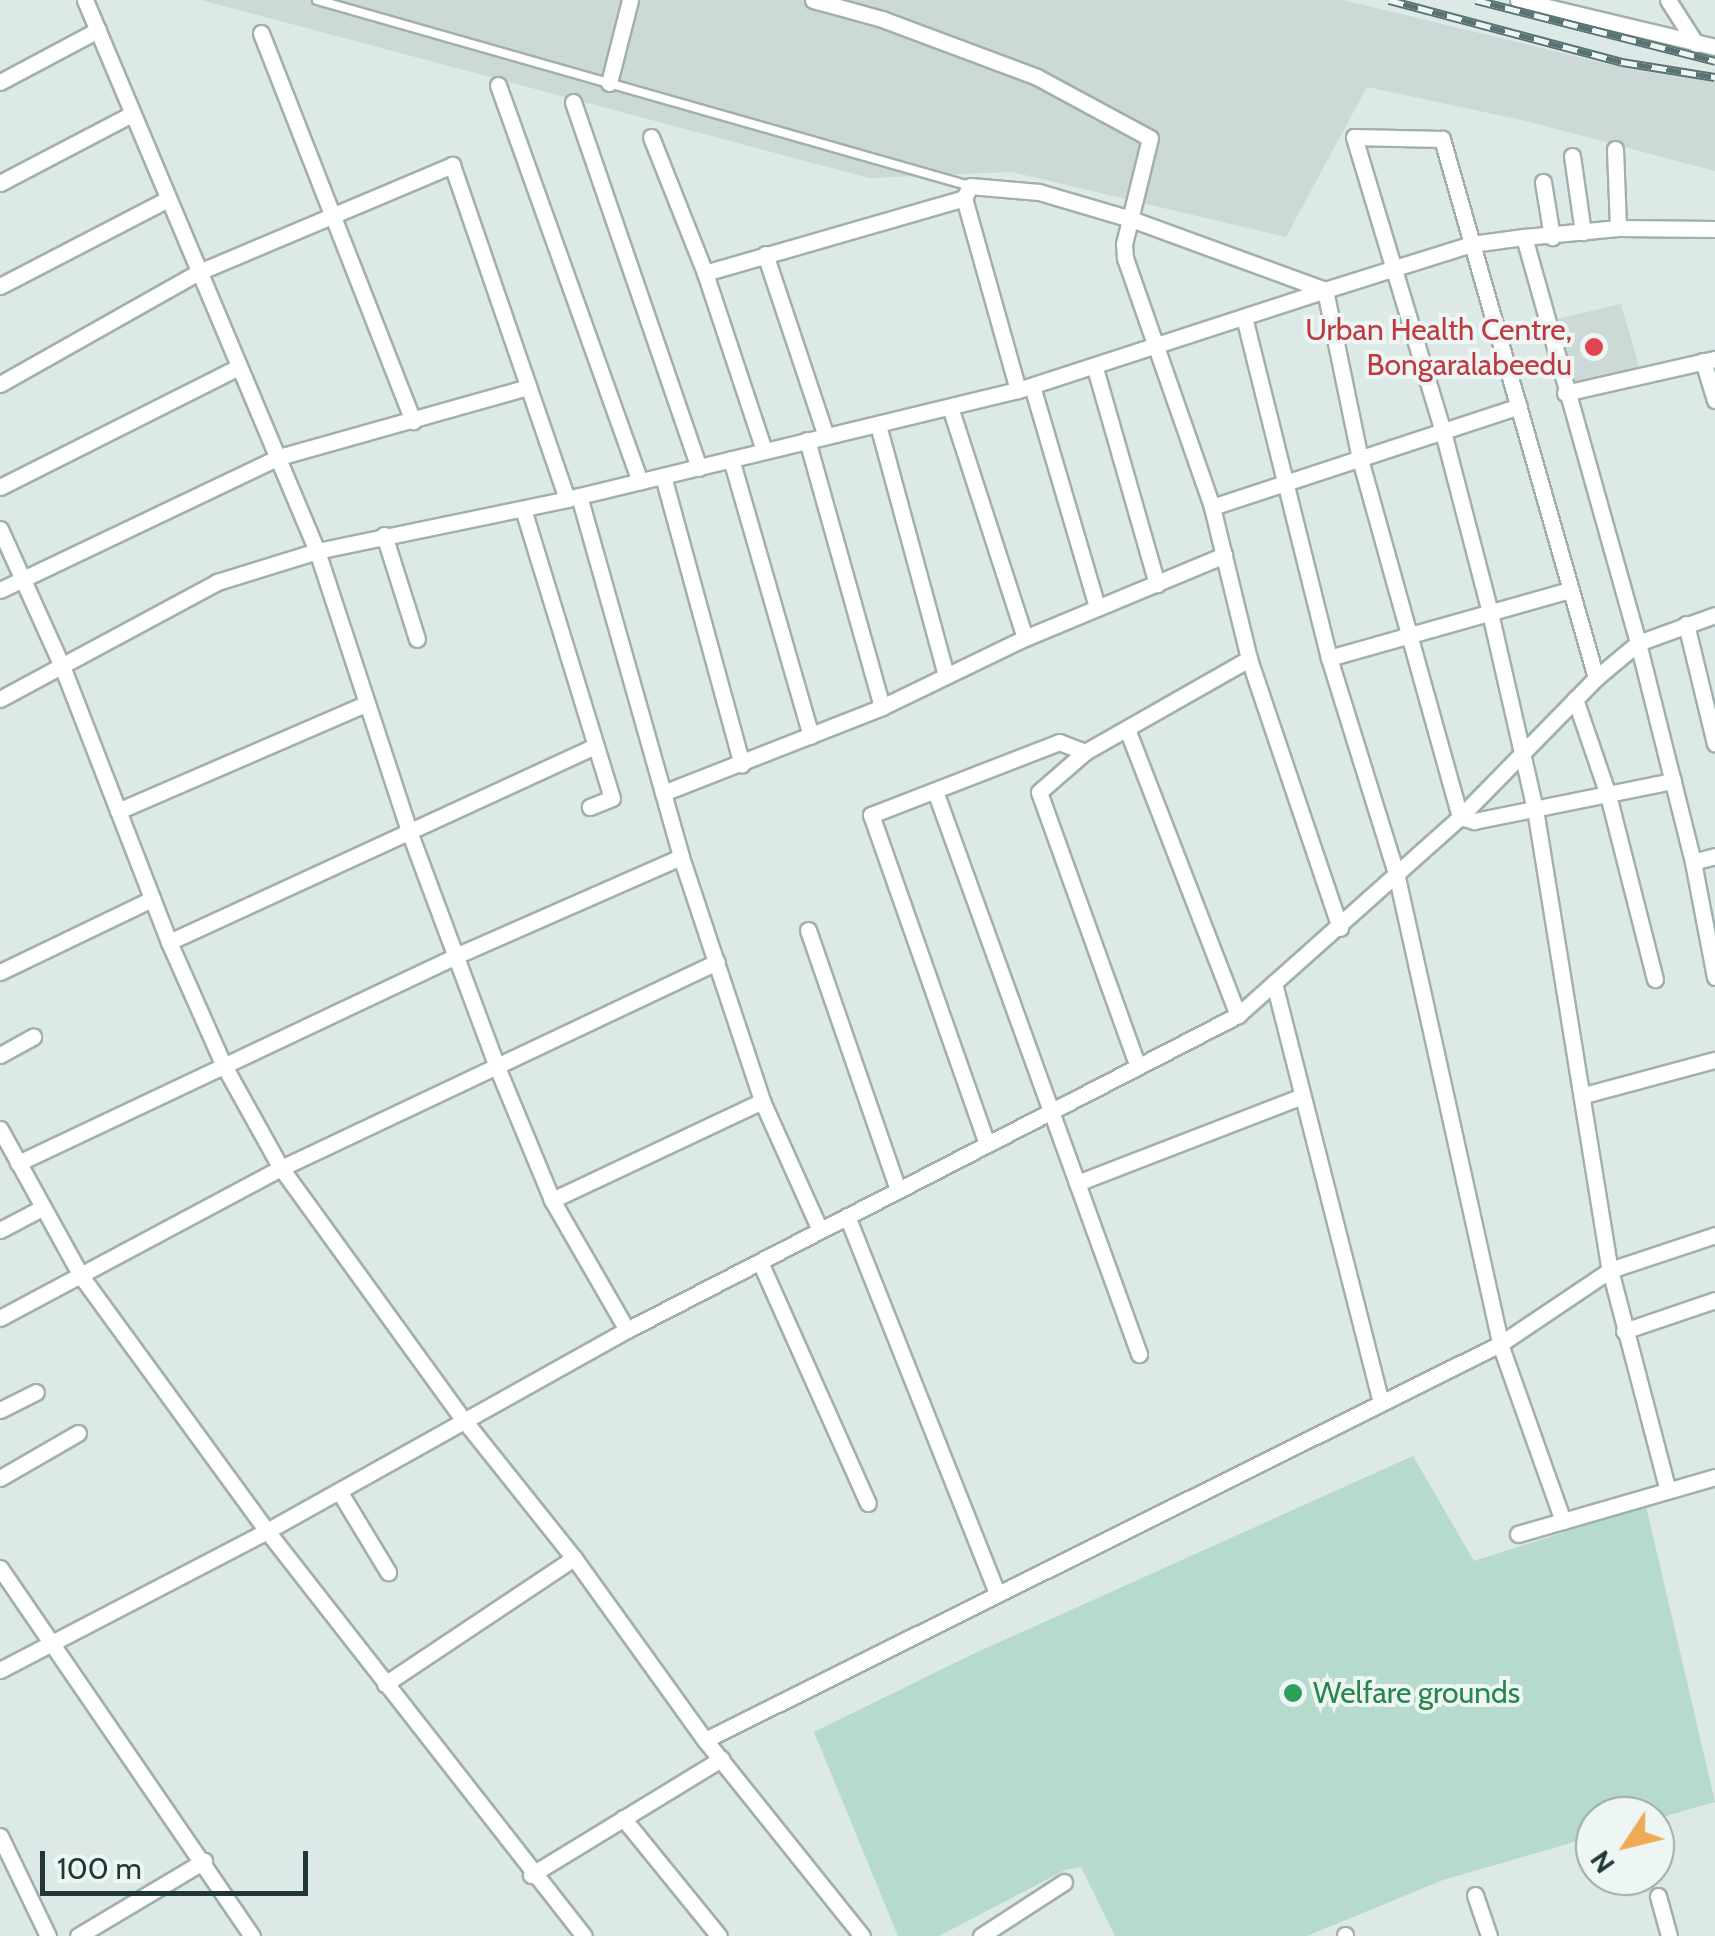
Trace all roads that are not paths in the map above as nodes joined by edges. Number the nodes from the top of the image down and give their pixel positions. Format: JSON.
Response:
{"nodes":[{"id":1,"x":85,"y":0,"type":"edge"},
{"id":2,"x":317,"y":0,"type":"edge"},
{"id":3,"x":630,"y":0,"type":"edge"},
{"id":4,"x":813,"y":0,"type":"edge"},
{"id":5,"x":1518,"y":0,"type":"edge"},
{"id":6,"x":1668,"y":0,"type":"edge"},
{"id":7,"x":98,"y":30,"type":"junction"},
{"id":8,"x":261,"y":34,"type":"dead end"},
{"id":9,"x":1696,"y":44,"type":"junction"},
{"id":10,"x":1715,"y":48,"type":"edge"},
{"id":11,"x":0,"y":82,"type":"edge"},
{"id":12,"x":609,"y":83,"type":"junction"},
{"id":13,"x":498,"y":85,"type":"dead end"},
{"id":14,"x":573,"y":102,"type":"dead end"},
{"id":15,"x":132,"y":114,"type":"junction"},
{"id":16,"x":651,"y":137,"type":"dead end"},
{"id":17,"x":1615,"y":149,"type":"dead end"},
{"id":18,"x":1572,"y":156,"type":"dead end"},
{"id":19,"x":1543,"y":182,"type":"dead end"},
{"id":20,"x":0,"y":184,"type":"edge"},
{"id":21,"x":967,"y":192,"type":"junction"},
{"id":22,"x":168,"y":199,"type":"junction"},
{"id":23,"x":334,"y":215,"type":"junction"},
{"id":24,"x":1132,"y":219,"type":"junction"},
{"id":25,"x":1618,"y":228,"type":"junction"},
{"id":26,"x":1715,"y":229,"type":"edge"},
{"id":27,"x":1583,"y":232,"type":"junction"},
{"id":28,"x":1524,"y":237,"type":"junction"},
{"id":29,"x":1552,"y":237,"type":"junction"},
{"id":30,"x":1472,"y":244,"type":"junction"},
{"id":31,"x":765,"y":254,"type":"junction"},
{"id":32,"x":1394,"y":268,"type":"junction"},
{"id":33,"x":198,"y":272,"type":"junction"},
{"id":34,"x":705,"y":272,"type":"junction"},
{"id":35,"x":0,"y":286,"type":"edge"},
{"id":36,"x":1325,"y":290,"type":"junction"},
{"id":37,"x":1244,"y":317,"type":"junction"},
{"id":38,"x":1157,"y":344,"type":"junction"},
{"id":39,"x":1709,"y":360,"type":"edge"},
{"id":40,"x":239,"y":367,"type":"junction"},
{"id":41,"x":1095,"y":368,"type":"junction"},
{"id":42,"x":0,"y":384,"type":"edge"},
{"id":43,"x":528,"y":387,"type":"junction"},
{"id":44,"x":1025,"y":388,"type":"junction"},
{"id":45,"x":1566,"y":393,"type":"junction"},
{"id":46,"x":1715,"y":400,"type":"edge"},
{"id":47,"x":1518,"y":406,"type":"junction"},
{"id":48,"x":950,"y":407,"type":"junction"},
{"id":49,"x":412,"y":421,"type":"junction"},
{"id":50,"x":878,"y":425,"type":"junction"},
{"id":51,"x":1442,"y":432,"type":"junction"},
{"id":52,"x":826,"y":436,"type":"junction"},
{"id":53,"x":808,"y":440,"type":"junction"},
{"id":54,"x":764,"y":450,"type":"junction"},
{"id":55,"x":279,"y":457,"type":"junction"},
{"id":56,"x":731,"y":459,"type":"junction"},
{"id":57,"x":1360,"y":459,"type":"junction"},
{"id":58,"x":699,"y":468,"type":"junction"},
{"id":59,"x":663,"y":476,"type":"junction"},
{"id":60,"x":640,"y":481,"type":"junction"},
{"id":61,"x":1288,"y":482,"type":"junction"},
{"id":62,"x":0,"y":486,"type":"edge"},
{"id":63,"x":573,"y":498,"type":"junction"},
{"id":64,"x":1212,"y":507,"type":"junction"},
{"id":65,"x":523,"y":509,"type":"junction"},
{"id":66,"x":0,"y":529,"type":"edge"},
{"id":67,"x":384,"y":536,"type":"junction"},
{"id":68,"x":317,"y":552,"type":"junction"},
{"id":69,"x":1224,"y":554,"type":"junction"},
{"id":70,"x":23,"y":577,"type":"junction"},
{"id":71,"x":1157,"y":584,"type":"junction"},
{"id":72,"x":0,"y":590,"type":"edge"},
{"id":73,"x":1569,"y":590,"type":"junction"},
{"id":74,"x":1097,"y":606,"type":"junction"},
{"id":75,"x":1490,"y":613,"type":"junction"},
{"id":76,"x":1715,"y":615,"type":"edge"},
{"id":77,"x":1686,"y":624,"type":"junction"},
{"id":78,"x":1408,"y":635,"type":"junction"},
{"id":79,"x":1025,"y":638,"type":"junction"},
{"id":80,"x":418,"y":639,"type":"dead end"},
{"id":81,"x":1638,"y":644,"type":"junction"},
{"id":82,"x":1329,"y":658,"type":"junction"},
{"id":83,"x":1250,"y":659,"type":"junction"},
{"id":84,"x":62,"y":666,"type":"junction"},
{"id":85,"x":946,"y":675,"type":"junction"},
{"id":86,"x":1596,"y":678,"type":"junction"},
{"id":87,"x":0,"y":699,"type":"edge"},
{"id":88,"x":1575,"y":700,"type":"junction"},
{"id":89,"x":367,"y":703,"type":"junction"},
{"id":90,"x":882,"y":707,"type":"junction"},
{"id":91,"x":1127,"y":729,"type":"junction"},
{"id":92,"x":811,"y":736,"type":"junction"},
{"id":93,"x":1715,"y":744,"type":"edge"},
{"id":94,"x":595,"y":746,"type":"junction"},
{"id":95,"x":1085,"y":752,"type":"junction"},
{"id":96,"x":1522,"y":755,"type":"junction"},
{"id":97,"x":742,"y":764,"type":"junction"},
{"id":98,"x":1673,"y":781,"type":"junction"},
{"id":99,"x":935,"y":791,"type":"junction"},
{"id":100,"x":663,"y":793,"type":"junction"},
{"id":101,"x":1608,"y":795,"type":"junction"},
{"id":102,"x":590,"y":807,"type":"dead end"},
{"id":103,"x":1535,"y":810,"type":"junction"},
{"id":104,"x":118,"y":811,"type":"junction"},
{"id":105,"x":1460,"y":817,"type":"junction"},
{"id":106,"x":410,"y":834,"type":"junction"},
{"id":107,"x":1715,"y":856,"type":"edge"},
{"id":108,"x":681,"y":858,"type":"junction"},
{"id":109,"x":1692,"y":862,"type":"junction"},
{"id":110,"x":1396,"y":874,"type":"junction"},
{"id":111,"x":152,"y":899,"type":"junction"},
{"id":112,"x":1340,"y":928,"type":"junction"},
{"id":113,"x":808,"y":930,"type":"dead end"},
{"id":114,"x":168,"y":942,"type":"junction"},
{"id":115,"x":453,"y":957,"type":"junction"},
{"id":116,"x":717,"y":962,"type":"junction"},
{"id":117,"x":0,"y":972,"type":"edge"},
{"id":118,"x":1715,"y":977,"type":"edge"},
{"id":119,"x":1655,"y":979,"type":"dead end"},
{"id":120,"x":1274,"y":983,"type":"junction"},
{"id":121,"x":1238,"y":1015,"type":"junction"},
{"id":122,"x":33,"y":1037,"type":"dead end"},
{"id":123,"x":0,"y":1055,"type":"edge"},
{"id":124,"x":1715,"y":1060,"type":"edge"},
{"id":125,"x":223,"y":1064,"type":"junction"},
{"id":126,"x":496,"y":1066,"type":"junction"},
{"id":127,"x":1138,"y":1067,"type":"junction"},
{"id":128,"x":1584,"y":1094,"type":"junction"},
{"id":129,"x":1302,"y":1096,"type":"junction"},
{"id":130,"x":762,"y":1101,"type":"junction"},
{"id":131,"x":1050,"y":1112,"type":"junction"},
{"id":132,"x":0,"y":1129,"type":"edge"},
{"id":133,"x":987,"y":1144,"type":"junction"},
{"id":134,"x":10,"y":1156,"type":"edge"},
{"id":135,"x":281,"y":1168,"type":"junction"},
{"id":136,"x":1077,"y":1183,"type":"junction"},
{"id":137,"x":898,"y":1190,"type":"junction"},
{"id":138,"x":552,"y":1200,"type":"junction"},
{"id":139,"x":42,"y":1208,"type":"junction"},
{"id":140,"x":847,"y":1216,"type":"junction"},
{"id":141,"x":0,"y":1230,"type":"edge"},
{"id":142,"x":820,"y":1230,"type":"junction"},
{"id":143,"x":1715,"y":1235,"type":"edge"},
{"id":144,"x":760,"y":1262,"type":"junction"},
{"id":145,"x":1610,"y":1270,"type":"junction"},
{"id":146,"x":81,"y":1276,"type":"junction"},
{"id":147,"x":1715,"y":1300,"type":"edge"},
{"id":148,"x":0,"y":1318,"type":"edge"},
{"id":149,"x":627,"y":1330,"type":"junction"},
{"id":150,"x":1624,"y":1331,"type":"junction"},
{"id":151,"x":1500,"y":1344,"type":"junction"},
{"id":152,"x":1139,"y":1354,"type":"dead end"},
{"id":153,"x":36,"y":1392,"type":"dead end"},
{"id":154,"x":1381,"y":1402,"type":"junction"},
{"id":155,"x":0,"y":1410,"type":"edge"},
{"id":156,"x":463,"y":1419,"type":"junction"},
{"id":157,"x":78,"y":1433,"type":"dead end"},
{"id":158,"x":1715,"y":1477,"type":"edge"},
{"id":159,"x":0,"y":1478,"type":"edge"},
{"id":160,"x":1668,"y":1490,"type":"junction"},
{"id":161,"x":339,"y":1491,"type":"junction"},
{"id":162,"x":868,"y":1502,"type":"dead end"},
{"id":163,"x":1563,"y":1521,"type":"junction"},
{"id":164,"x":267,"y":1531,"type":"junction"},
{"id":165,"x":1518,"y":1534,"type":"dead end"},
{"id":166,"x":574,"y":1558,"type":"junction"},
{"id":167,"x":0,"y":1568,"type":"edge"},
{"id":168,"x":388,"y":1572,"type":"dead end"},
{"id":169,"x":996,"y":1591,"type":"junction"},
{"id":170,"x":50,"y":1643,"type":"junction"},
{"id":171,"x":0,"y":1670,"type":"edge"},
{"id":172,"x":385,"y":1684,"type":"junction"},
{"id":173,"x":705,"y":1740,"type":"junction"},
{"id":174,"x":722,"y":1759,"type":"junction"},
{"id":175,"x":623,"y":1818,"type":"junction"},
{"id":176,"x":0,"y":1836,"type":"edge"},
{"id":177,"x":204,"y":1861,"type":"junction"},
{"id":178,"x":531,"y":1875,"type":"junction"},
{"id":179,"x":1064,"y":1882,"type":"dead end"},
{"id":180,"x":1475,"y":1895,"type":"dead end"},
{"id":181,"x":1658,"y":1896,"type":"dead end"},
{"id":182,"x":48,"y":1936,"type":"edge"},
{"id":183,"x":78,"y":1936,"type":"edge"},
{"id":184,"x":252,"y":1936,"type":"edge"},
{"id":185,"x":584,"y":1936,"type":"edge"},
{"id":186,"x":719,"y":1936,"type":"edge"},
{"id":187,"x":862,"y":1936,"type":"edge"},
{"id":188,"x":981,"y":1936,"type":"edge"},
{"id":189,"x":1489,"y":1936,"type":"edge"},
{"id":190,"x":1669,"y":1936,"type":"edge"}],
"edges":[{"from":1,"to":7,"type":"street"},
{"from":2,"to":12,"type":"lane"},
{"from":3,"to":12,"type":"street"},
{"from":4,"to":24,"type":"street"},
{"from":5,"to":9,"type":"street"},
{"from":6,"to":9,"type":"street"},
{"from":7,"to":11,"type":"street"},
{"from":7,"to":15,"type":"street"},
{"from":8,"to":23,"type":"street"},
{"from":9,"to":10,"type":"street"},
{"from":12,"to":21,"type":"lane"},
{"from":13,"to":60,"type":"street"},
{"from":14,"to":58,"type":"street"},
{"from":15,"to":20,"type":"street"},
{"from":15,"to":22,"type":"street"},
{"from":16,"to":34,"type":"street"},
{"from":17,"to":25,"type":"street"},
{"from":18,"to":27,"type":"street"},
{"from":19,"to":29,"type":"street"},
{"from":21,"to":24,"type":"street"},
{"from":21,"to":31,"type":"street"},
{"from":21,"to":44,"type":"street"},
{"from":22,"to":33,"type":"street"},
{"from":22,"to":35,"type":"street"},
{"from":23,"to":33,"type":"street"},
{"from":23,"to":43,"type":"street"},
{"from":23,"to":49,"type":"street"},
{"from":24,"to":36,"type":"street"},
{"from":24,"to":38,"type":"street"},
{"from":25,"to":26,"type":"street"},
{"from":25,"to":27,"type":"street"},
{"from":27,"to":29,"type":"street"},
{"from":28,"to":29,"type":"street"},
{"from":28,"to":30,"type":"street"},
{"from":28,"to":45,"type":"street"},
{"from":30,"to":32,"type":"street"},
{"from":30,"to":32,"type":"street"},
{"from":30,"to":47,"type":"street"},
{"from":31,"to":34,"type":"street"},
{"from":31,"to":52,"type":"street"},
{"from":32,"to":36,"type":"street"},
{"from":32,"to":51,"type":"street"},
{"from":33,"to":40,"type":"street"},
{"from":33,"to":42,"type":"street"},
{"from":34,"to":54,"type":"street"},
{"from":36,"to":37,"type":"street"},
{"from":36,"to":57,"type":"street"},
{"from":37,"to":38,"type":"street"},
{"from":37,"to":61,"type":"street"},
{"from":38,"to":41,"type":"street"},
{"from":38,"to":64,"type":"street"},
{"from":39,"to":45,"type":"street"},
{"from":39,"to":46,"type":"street"},
{"from":40,"to":55,"type":"street"},
{"from":40,"to":62,"type":"street"},
{"from":41,"to":44,"type":"street"},
{"from":41,"to":71,"type":"street"},
{"from":43,"to":49,"type":"street"},
{"from":43,"to":63,"type":"street"},
{"from":44,"to":48,"type":"street"},
{"from":44,"to":74,"type":"street"},
{"from":45,"to":81,"type":"street"},
{"from":47,"to":51,"type":"street"},
{"from":47,"to":73,"type":"street"},
{"from":48,"to":50,"type":"street"},
{"from":48,"to":79,"type":"street"},
{"from":49,"to":55,"type":"street"},
{"from":50,"to":52,"type":"street"},
{"from":50,"to":85,"type":"street"},
{"from":51,"to":57,"type":"street"},
{"from":51,"to":75,"type":"street"},
{"from":52,"to":53,"type":"street"},
{"from":53,"to":54,"type":"street"},
{"from":53,"to":90,"type":"street"},
{"from":54,"to":56,"type":"street"},
{"from":55,"to":68,"type":"street"},
{"from":55,"to":70,"type":"street"},
{"from":56,"to":58,"type":"street"},
{"from":56,"to":92,"type":"street"},
{"from":57,"to":61,"type":"street"},
{"from":57,"to":78,"type":"street"},
{"from":58,"to":59,"type":"street"},
{"from":59,"to":60,"type":"street"},
{"from":59,"to":97,"type":"street"},
{"from":60,"to":63,"type":"street"},
{"from":61,"to":64,"type":"street"},
{"from":61,"to":82,"type":"street"},
{"from":63,"to":65,"type":"street"},
{"from":63,"to":100,"type":"street"},
{"from":64,"to":69,"type":"street"},
{"from":65,"to":67,"type":"street"},
{"from":65,"to":94,"type":"street"},
{"from":66,"to":70,"type":"street"},
{"from":67,"to":68,"type":"street"},
{"from":67,"to":80,"type":"street"},
{"from":68,"to":84,"type":"street"},
{"from":68,"to":89,"type":"street"},
{"from":69,"to":71,"type":"street"},
{"from":69,"to":83,"type":"street"},
{"from":70,"to":72,"type":"street"},
{"from":70,"to":84,"type":"street"},
{"from":71,"to":74,"type":"street"},
{"from":73,"to":75,"type":"street"},
{"from":73,"to":86,"type":"street"},
{"from":74,"to":79,"type":"street"},
{"from":75,"to":78,"type":"street"},
{"from":75,"to":96,"type":"street"},
{"from":76,"to":77,"type":"street"},
{"from":77,"to":81,"type":"street"},
{"from":77,"to":93,"type":"street"},
{"from":78,"to":82,"type":"street"},
{"from":78,"to":105,"type":"street"},
{"from":79,"to":85,"type":"street"},
{"from":81,"to":86,"type":"street"},
{"from":81,"to":98,"type":"street"},
{"from":82,"to":110,"type":"street"},
{"from":83,"to":91,"type":"street"},
{"from":83,"to":112,"type":"street"},
{"from":84,"to":87,"type":"street"},
{"from":84,"to":104,"type":"street"},
{"from":85,"to":90,"type":"street"},
{"from":86,"to":88,"type":"street"},
{"from":88,"to":96,"type":"street"},
{"from":88,"to":101,"type":"street"},
{"from":89,"to":104,"type":"street"},
{"from":89,"to":106,"type":"street"},
{"from":90,"to":92,"type":"street"},
{"from":91,"to":95,"type":"street"},
{"from":91,"to":121,"type":"street"},
{"from":92,"to":97,"type":"street"},
{"from":94,"to":102,"type":"street"},
{"from":94,"to":106,"type":"street"},
{"from":95,"to":99,"type":"street"},
{"from":95,"to":127,"type":"street"},
{"from":96,"to":103,"type":"street"},
{"from":96,"to":105,"type":"street"},
{"from":97,"to":100,"type":"street"},
{"from":98,"to":101,"type":"street"},
{"from":98,"to":109,"type":"street"},
{"from":99,"to":131,"type":"street"},
{"from":99,"to":133,"type":"street"},
{"from":100,"to":108,"type":"street"},
{"from":101,"to":103,"type":"street"},
{"from":101,"to":119,"type":"street"},
{"from":103,"to":105,"type":"street"},
{"from":103,"to":128,"type":"street"},
{"from":104,"to":111,"type":"street"},
{"from":105,"to":110,"type":"street"},
{"from":106,"to":114,"type":"street"},
{"from":106,"to":115,"type":"street"},
{"from":107,"to":109,"type":"street"},
{"from":108,"to":115,"type":"street"},
{"from":108,"to":116,"type":"street"},
{"from":109,"to":118,"type":"street"},
{"from":110,"to":112,"type":"street"},
{"from":110,"to":151,"type":"street"},
{"from":111,"to":114,"type":"street"},
{"from":111,"to":117,"type":"street"},
{"from":112,"to":120,"type":"street"},
{"from":113,"to":137,"type":"street"},
{"from":114,"to":125,"type":"street"},
{"from":115,"to":125,"type":"street"},
{"from":115,"to":126,"type":"street"},
{"from":116,"to":126,"type":"street"},
{"from":116,"to":130,"type":"street"},
{"from":120,"to":121,"type":"street"},
{"from":120,"to":129,"type":"street"},
{"from":121,"to":127,"type":"street"},
{"from":122,"to":123,"type":"street"},
{"from":124,"to":128,"type":"street"},
{"from":125,"to":134,"type":"street"},
{"from":125,"to":135,"type":"street"},
{"from":126,"to":135,"type":"street"},
{"from":126,"to":138,"type":"street"},
{"from":127,"to":131,"type":"street"},
{"from":128,"to":145,"type":"street"},
{"from":129,"to":136,"type":"street"},
{"from":129,"to":154,"type":"street"},
{"from":130,"to":138,"type":"street"},
{"from":130,"to":142,"type":"street"},
{"from":131,"to":133,"type":"street"},
{"from":131,"to":136,"type":"street"},
{"from":132,"to":134,"type":"street"},
{"from":133,"to":137,"type":"street"},
{"from":134,"to":139,"type":"street"},
{"from":135,"to":146,"type":"street"},
{"from":135,"to":156,"type":"street"},
{"from":136,"to":152,"type":"street"},
{"from":137,"to":140,"type":"street"},
{"from":138,"to":149,"type":"street"},
{"from":139,"to":141,"type":"street"},
{"from":139,"to":146,"type":"street"},
{"from":140,"to":142,"type":"street"},
{"from":140,"to":169,"type":"street"},
{"from":142,"to":144,"type":"street"},
{"from":143,"to":145,"type":"street"},
{"from":144,"to":149,"type":"street"},
{"from":144,"to":162,"type":"street"},
{"from":145,"to":150,"type":"street"},
{"from":145,"to":151,"type":"street"},
{"from":146,"to":148,"type":"street"},
{"from":146,"to":164,"type":"street"},
{"from":147,"to":150,"type":"street"},
{"from":149,"to":156,"type":"street"},
{"from":150,"to":160,"type":"street"},
{"from":151,"to":154,"type":"street"},
{"from":151,"to":163,"type":"street"},
{"from":153,"to":155,"type":"street"},
{"from":154,"to":169,"type":"street"},
{"from":156,"to":161,"type":"street"},
{"from":156,"to":166,"type":"street"},
{"from":157,"to":159,"type":"street"},
{"from":158,"to":160,"type":"street"},
{"from":160,"to":163,"type":"street"},
{"from":161,"to":164,"type":"street"},
{"from":161,"to":168,"type":"street"},
{"from":163,"to":165,"type":"street"},
{"from":164,"to":170,"type":"street"},
{"from":164,"to":172,"type":"street"},
{"from":166,"to":172,"type":"street"},
{"from":166,"to":173,"type":"street"},
{"from":167,"to":170,"type":"street"},
{"from":169,"to":173,"type":"street"},
{"from":170,"to":171,"type":"street"},
{"from":170,"to":177,"type":"street"},
{"from":172,"to":178,"type":"street"},
{"from":173,"to":174,"type":"street"},
{"from":174,"to":175,"type":"street"},
{"from":174,"to":187,"type":"street"},
{"from":175,"to":178,"type":"street"},
{"from":175,"to":186,"type":"street"},
{"from":176,"to":182,"type":"street"},
{"from":177,"to":183,"type":"street"},
{"from":177,"to":184,"type":"street"},
{"from":178,"to":185,"type":"street"},
{"from":179,"to":188,"type":"street"},
{"from":180,"to":189,"type":"street"},
{"from":181,"to":190,"type":"street"}]}
